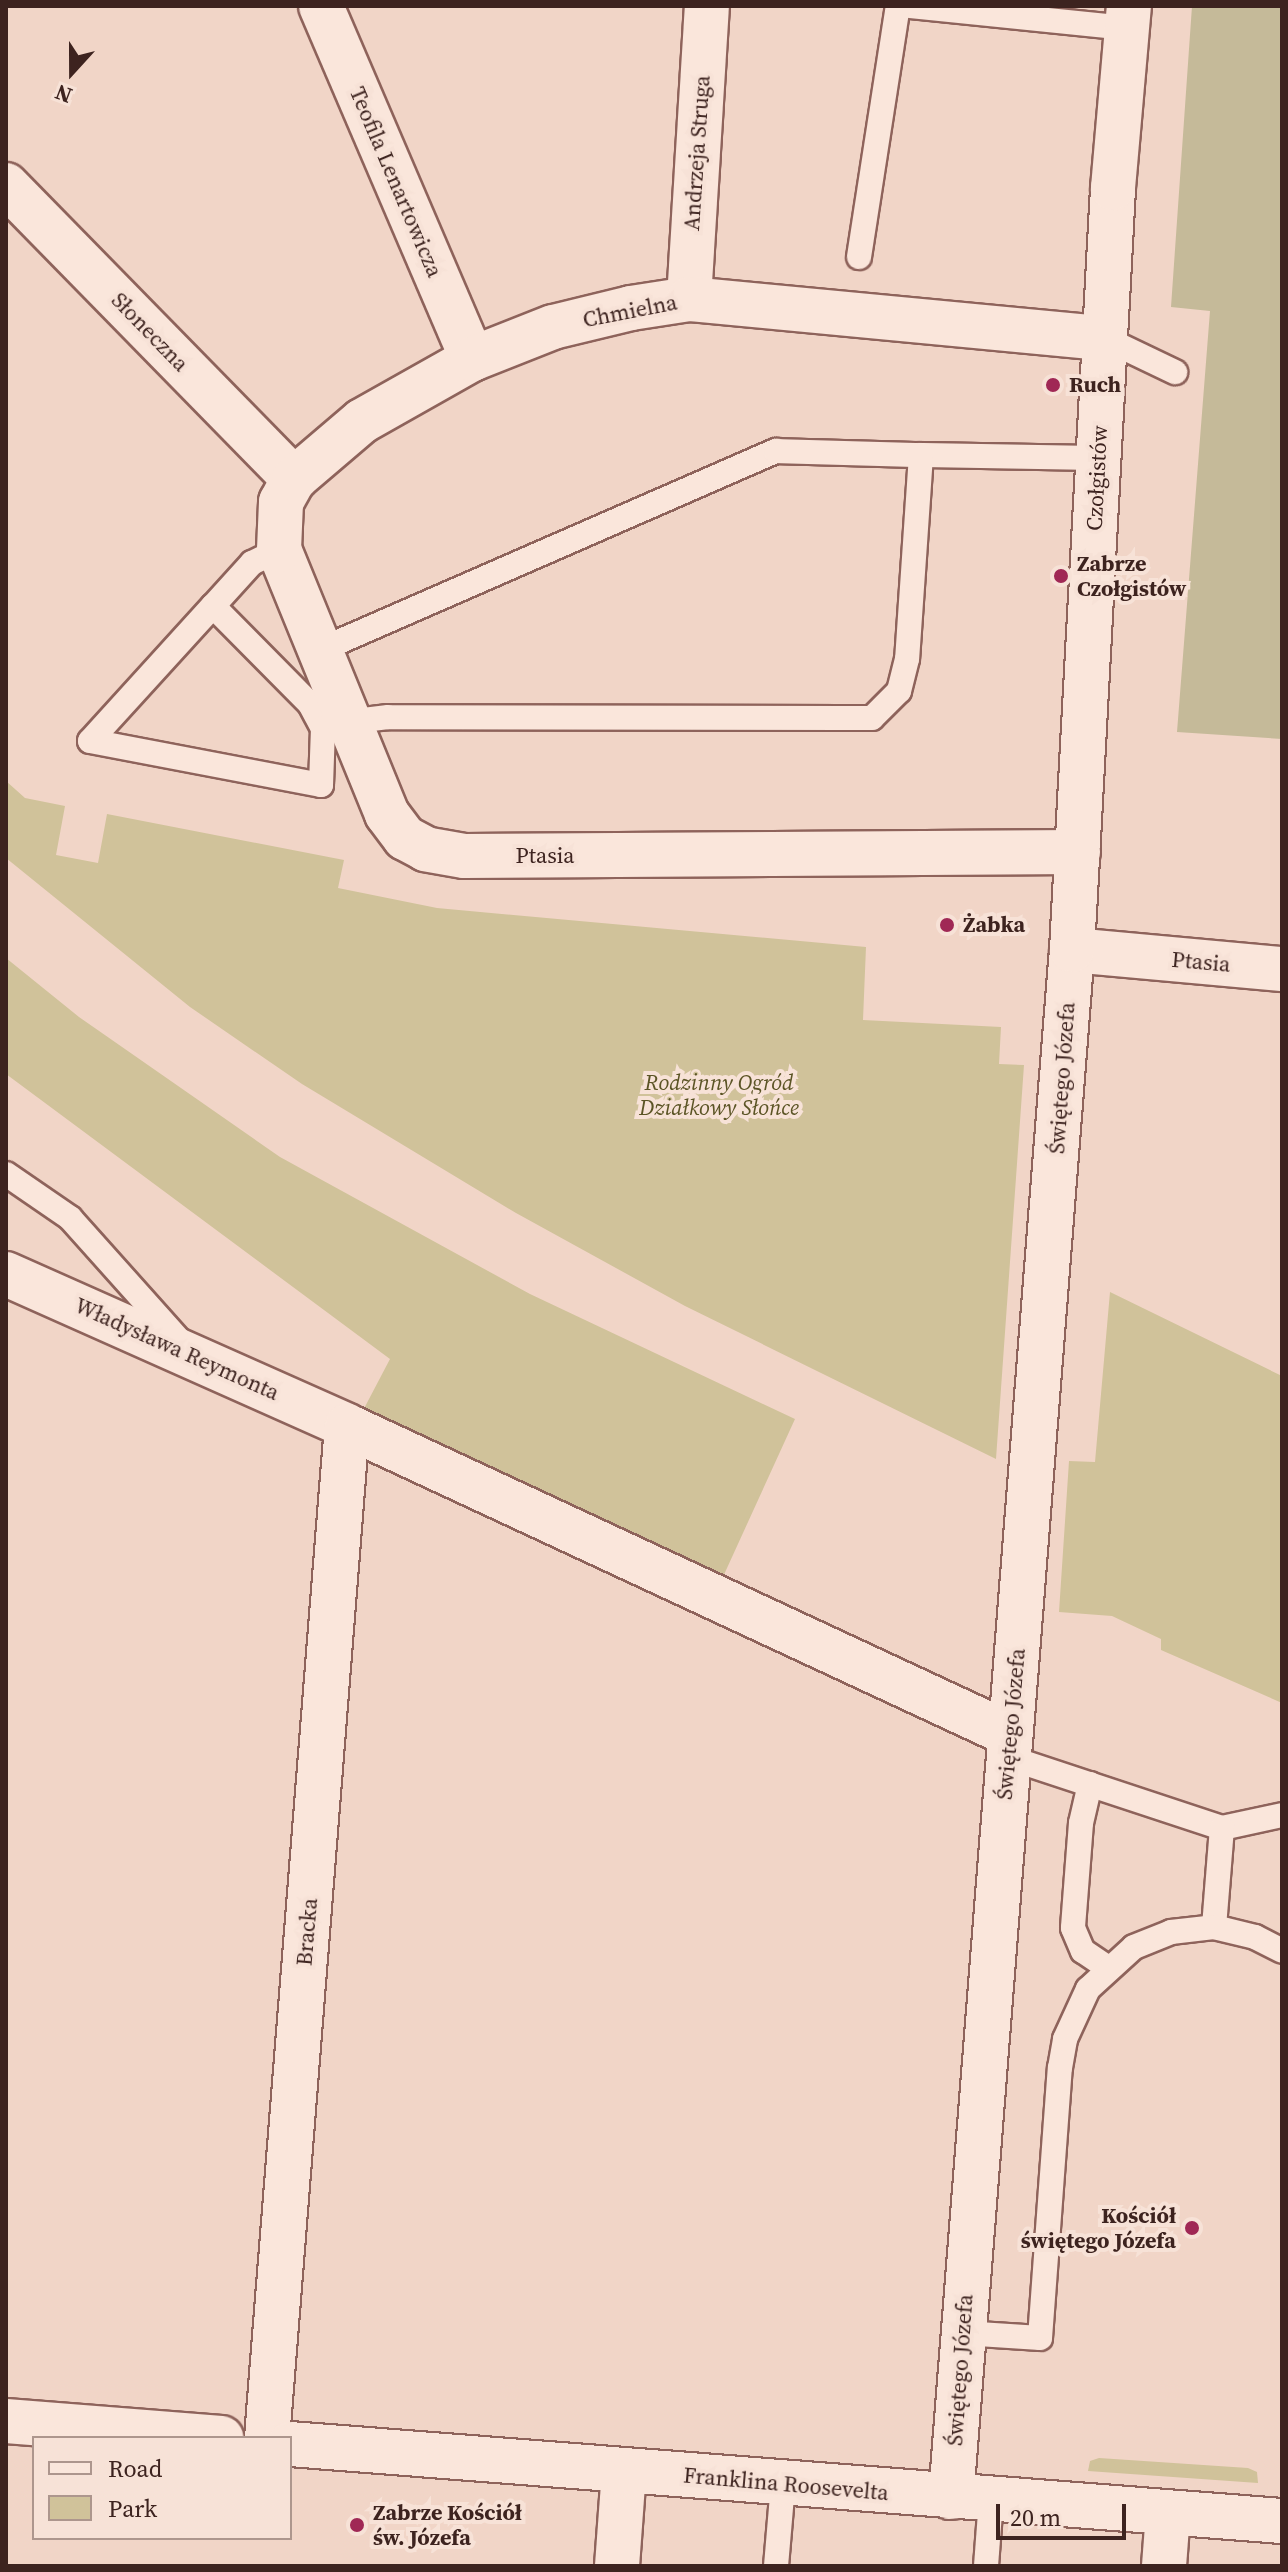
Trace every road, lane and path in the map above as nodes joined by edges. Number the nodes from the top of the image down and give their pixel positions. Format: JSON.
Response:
{"nodes":[{"id":1,"x":321,"y":6,"type":"edge"},
{"id":2,"x":707,"y":6,"type":"edge"},
{"id":3,"x":898,"y":6,"type":"edge"},
{"id":4,"x":910,"y":6,"type":"edge"},
{"id":5,"x":1128,"y":17,"type":"edge"},
{"id":6,"x":6,"y":185,"type":"edge"},
{"id":7,"x":859,"y":257,"type":"dead end"},
{"id":8,"x":689,"y":299,"type":"junction"},
{"id":9,"x":1104,"y":338,"type":"junction"},
{"id":10,"x":472,"y":359,"type":"junction"},
{"id":11,"x":1175,"y":372,"type":"dead end"},
{"id":12,"x":921,"y":455,"type":"junction"},
{"id":13,"x":1098,"y":458,"type":"junction"},
{"id":14,"x":294,"y":479,"type":"junction"},
{"id":15,"x":279,"y":550,"type":"junction"},
{"id":16,"x":213,"y":606,"type":"junction"},
{"id":17,"x":320,"y":650,"type":"junction"},
{"id":18,"x":349,"y":722,"type":"junction"},
{"id":19,"x":1078,"y":852,"type":"junction"},
{"id":20,"x":1072,"y":950,"type":"junction"},
{"id":21,"x":1282,"y":969,"type":"edge"},
{"id":22,"x":6,"y":1174,"type":"edge"},
{"id":23,"x":6,"y":1274,"type":"edge"},
{"id":24,"x":193,"y":1356,"type":"junction"},
{"id":25,"x":347,"y":1426,"type":"junction"},
{"id":26,"x":1008,"y":1745,"type":"junction"},
{"id":27,"x":1090,"y":1784,"type":"junction"},
{"id":28,"x":1282,"y":1815,"type":"edge"},
{"id":29,"x":1222,"y":1828,"type":"junction"},
{"id":30,"x":1214,"y":1927,"type":"junction"},
{"id":31,"x":1282,"y":1951,"type":"edge"},
{"id":32,"x":1107,"y":1967,"type":"junction"},
{"id":33,"x":963,"y":2333,"type":"junction"},
{"id":34,"x":6,"y":2421,"type":"edge"},
{"id":35,"x":196,"y":2436,"type":"edge"},
{"id":36,"x":267,"y":2436,"type":"edge"},
{"id":37,"x":292,"y":2444,"type":"edge"},
{"id":38,"x":624,"y":2471,"type":"junction"},
{"id":39,"x":783,"y":2484,"type":"junction"},
{"id":40,"x":971,"y":2499,"type":"junction"},
{"id":41,"x":1168,"y":2513,"type":"junction"},
{"id":42,"x":1282,"y":2521,"type":"edge"},
{"id":43,"x":617,"y":2566,"type":"edge"},
{"id":44,"x":776,"y":2566,"type":"edge"},
{"id":45,"x":986,"y":2566,"type":"edge"},
{"id":46,"x":1164,"y":2566,"type":"edge"}],
"edges":[{"from":1,"to":10,"type":"street","name":"Teofila Lenartowicza"},
{"from":2,"to":8,"type":"street","name":"Andrzeja Struga"},
{"from":3,"to":7,"type":"lane"},
{"from":4,"to":5,"type":"lane"},
{"from":5,"to":9,"type":"street","name":"Czołgistów"},
{"from":6,"to":14,"type":"street","name":"Słoneczna"},
{"from":8,"to":9,"type":"street","name":"Chmielna"},
{"from":8,"to":10,"type":"street","name":"Chmielna"},
{"from":9,"to":11,"type":"lane"},
{"from":9,"to":13,"type":"street","name":"Czołgistów"},
{"from":10,"to":14,"type":"street","name":"Chmielna"},
{"from":12,"to":13,"type":"lane"},
{"from":12,"to":17,"type":"lane"},
{"from":12,"to":18,"type":"lane"},
{"from":13,"to":19,"type":"street","name":"Czołgistów"},
{"from":14,"to":15,"type":"street","name":"Ptasia"},
{"from":15,"to":16,"type":"lane"},
{"from":15,"to":17,"type":"street","name":"Ptasia"},
{"from":16,"to":16,"type":"lane"},
{"from":17,"to":18,"type":"street","name":"Ptasia"},
{"from":18,"to":19,"type":"street","name":"Ptasia"},
{"from":19,"to":20,"type":"street","name":"Czołgistów"},
{"from":20,"to":21,"type":"street","name":"Ptasia"},
{"from":20,"to":26,"type":"street","name":"Świętego Józefa"},
{"from":22,"to":24,"type":"lane"},
{"from":23,"to":24,"type":"street","name":"Władysława Reymonta"},
{"from":24,"to":25,"type":"street","name":"Władysława Reymonta"},
{"from":25,"to":26,"type":"street","name":"Władysława Reymonta"},
{"from":25,"to":36,"type":"street","name":"Bracka"},
{"from":26,"to":27,"type":"lane"},
{"from":26,"to":33,"type":"street","name":"Świętego Józefa"},
{"from":27,"to":29,"type":"lane"},
{"from":27,"to":32,"type":"lane"},
{"from":28,"to":29,"type":"lane"},
{"from":29,"to":30,"type":"lane"},
{"from":30,"to":31,"type":"lane"},
{"from":30,"to":32,"type":"lane"},
{"from":32,"to":33,"type":"lane"},
{"from":33,"to":40,"type":"street","name":"Świętego Józefa"},
{"from":34,"to":35,"type":"street"},
{"from":37,"to":38,"type":"street","name":"Franklina Roosevelta"},
{"from":38,"to":39,"type":"street","name":"Franklina Roosevelta"},
{"from":38,"to":43,"type":"street"},
{"from":39,"to":40,"type":"street","name":"Franklina Roosevelta"},
{"from":39,"to":44,"type":"lane"},
{"from":40,"to":41,"type":"street","name":"Franklina Roosevelta"},
{"from":40,"to":45,"type":"lane"},
{"from":41,"to":42,"type":"street","name":"Franklina Roosevelta"},
{"from":41,"to":46,"type":"street"}]}
